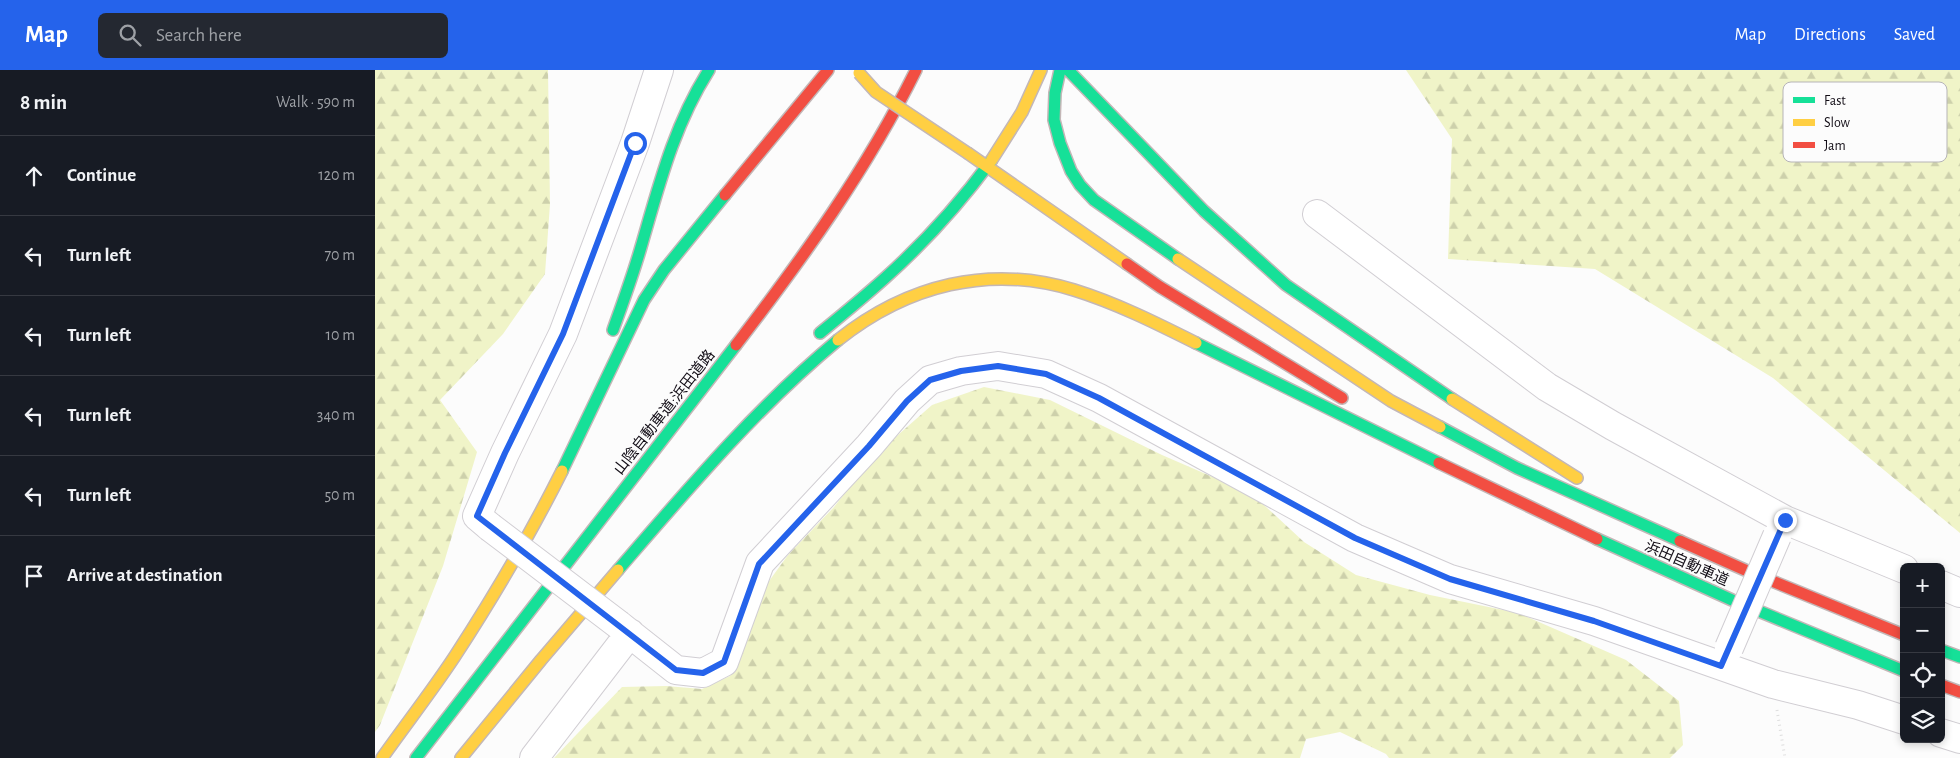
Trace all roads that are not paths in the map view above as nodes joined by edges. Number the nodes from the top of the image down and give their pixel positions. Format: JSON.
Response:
{"nodes":[{"id":1,"x":659,"y":70,"type":"edge"},
{"id":2,"x":709,"y":70,"type":"edge"},
{"id":3,"x":828,"y":70,"type":"edge"},
{"id":4,"x":916,"y":70,"type":"edge"},
{"id":5,"x":1041,"y":70,"type":"edge"},
{"id":6,"x":1060,"y":70,"type":"edge"},
{"id":7,"x":1067,"y":70,"type":"edge"},
{"id":8,"x":858,"y":71,"type":"edge"},
{"id":9,"x":986,"y":166,"type":"junction"},
{"id":10,"x":1317,"y":214,"type":"dead end"},
{"id":11,"x":809,"y":343,"type":"dead end"},
{"id":12,"x":1355,"y":405,"type":"dead end"},
{"id":13,"x":1381,"y":421,"type":"dead end"},
{"id":14,"x":734,"y":422,"type":"dead end"},
{"id":15,"x":565,"y":463,"type":"junction"},
{"id":16,"x":1587,"y":484,"type":"dead end"},
{"id":17,"x":1622,"y":503,"type":"dead end"},
{"id":18,"x":1542,"y":514,"type":"junction"},
{"id":19,"x":1781,"y":528,"type":"junction"},
{"id":20,"x":631,"y":554,"type":"junction"},
{"id":21,"x":1900,"y":568,"type":"edge"},
{"id":22,"x":1745,"y":570,"type":"junction"},
{"id":23,"x":1945,"y":587,"type":"edge"},
{"id":24,"x":1960,"y":593,"type":"edge"},
{"id":25,"x":625,"y":629,"type":"junction"},
{"id":26,"x":1900,"y":634,"type":"edge"},
{"id":27,"x":1945,"y":651,"type":"edge"},
{"id":28,"x":1725,"y":657,"type":"junction"},
{"id":29,"x":1960,"y":657,"type":"edge"},
{"id":30,"x":1900,"y":669,"type":"edge"},
{"id":31,"x":1945,"y":686,"type":"edge"},
{"id":32,"x":1960,"y":692,"type":"edge"},
{"id":33,"x":1900,"y":719,"type":"edge"},
{"id":34,"x":1945,"y":734,"type":"edge"},
{"id":35,"x":1960,"y":739,"type":"edge"},
{"id":36,"x":381,"y":758,"type":"edge"},
{"id":37,"x":416,"y":758,"type":"edge"},
{"id":38,"x":461,"y":758,"type":"edge"},
{"id":39,"x":534,"y":758,"type":"edge"}],
"edges":[{"from":1,"to":25,"type":"street","bridge":true},
{"from":2,"to":15,"type":"highway"},
{"from":3,"to":15,"type":"highway"},
{"from":4,"to":37,"type":"highway","name":"山陰自動車道;浜田道路"},
{"from":5,"to":9,"type":"highway"},
{"from":6,"to":22,"type":"highway"},
{"from":7,"to":16,"type":"highway"},
{"from":8,"to":9,"type":"highway","bridge":true},
{"from":9,"to":11,"type":"highway"},
{"from":9,"to":12,"type":"highway"},
{"from":10,"to":19,"type":"street"},
{"from":13,"to":18,"type":"highway"},
{"from":14,"to":20,"type":"highway"},
{"from":15,"to":36,"type":"highway"},
{"from":17,"to":22,"type":"highway"},
{"from":18,"to":20,"type":"highway"},
{"from":18,"to":30,"type":"highway","name":"浜田自動車道"},
{"from":19,"to":21,"type":"street"},
{"from":19,"to":28,"type":"street","bridge":true},
{"from":20,"to":38,"type":"highway"},
{"from":22,"to":26,"type":"highway","name":"浜田自動車道"},
{"from":23,"to":24,"type":"street"},
{"from":25,"to":28,"type":"street"},
{"from":25,"to":39,"type":"street"},
{"from":27,"to":29,"type":"highway"},
{"from":28,"to":33,"type":"street"},
{"from":31,"to":32,"type":"highway"},
{"from":34,"to":35,"type":"street"}]}
